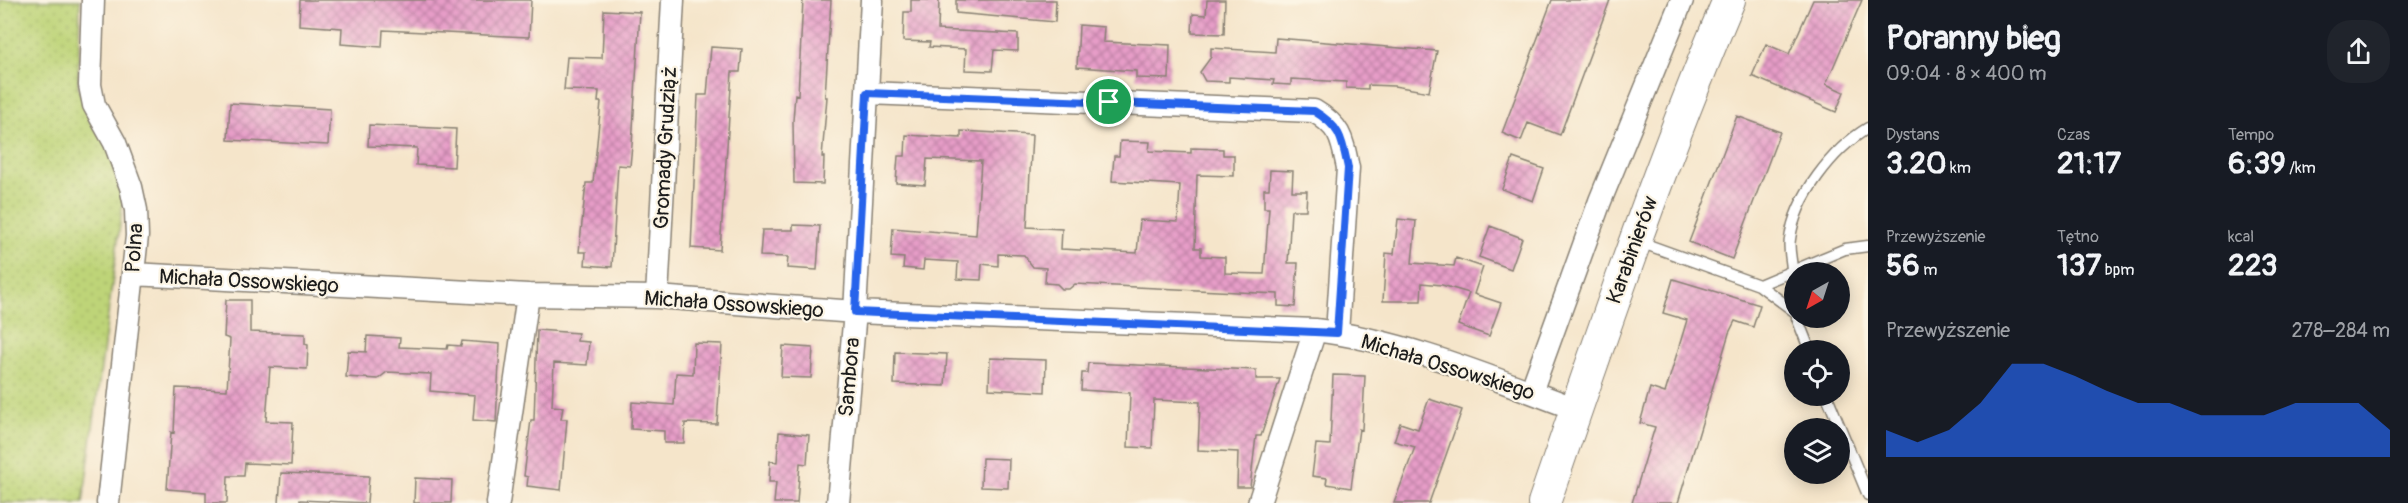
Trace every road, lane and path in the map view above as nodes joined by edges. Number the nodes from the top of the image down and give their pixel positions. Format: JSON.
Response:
{"nodes":[{"id":1,"x":93,"y":0,"type":"edge"},
{"id":2,"x":673,"y":0,"type":"edge"},
{"id":3,"x":872,"y":0,"type":"edge"},
{"id":4,"x":1682,"y":0,"type":"edge"},
{"id":5,"x":1729,"y":0,"type":"edge"},
{"id":6,"x":867,"y":93,"type":"junction"},
{"id":7,"x":1868,"y":128,"type":"edge"},
{"id":8,"x":1634,"y":240,"type":"junction"},
{"id":9,"x":1868,"y":246,"type":"edge"},
{"id":10,"x":1791,"y":262,"type":"edge"},
{"id":11,"x":1814,"y":262,"type":"edge"},
{"id":12,"x":132,"y":274,"type":"junction"},
{"id":13,"x":1784,"y":274,"type":"edge"},
{"id":14,"x":1759,"y":285,"type":"junction"},
{"id":15,"x":528,"y":296,"type":"junction"},
{"id":16,"x":657,"y":297,"type":"junction"},
{"id":17,"x":1784,"y":304,"type":"edge"},
{"id":18,"x":855,"y":312,"type":"junction"},
{"id":19,"x":1326,"y":332,"type":"junction"},
{"id":20,"x":1531,"y":392,"type":"junction"},
{"id":21,"x":1831,"y":406,"type":"edge"},
{"id":22,"x":1576,"y":409,"type":"junction"},
{"id":23,"x":1868,"y":495,"type":"edge"},
{"id":24,"x":108,"y":503,"type":"edge"},
{"id":25,"x":498,"y":503,"type":"edge"},
{"id":26,"x":838,"y":503,"type":"edge"},
{"id":27,"x":1259,"y":503,"type":"edge"},
{"id":28,"x":1544,"y":503,"type":"edge"}],
"edges":[{"from":1,"to":12,"type":"street","name":"Polna"},
{"from":2,"to":16,"type":"street","name":"Gromady Grudziąż"},
{"from":3,"to":6,"type":"street","name":"Sambora"},
{"from":4,"to":20,"type":"street"},
{"from":5,"to":8,"type":"main road","name":"Karabinierów"},
{"from":6,"to":18,"type":"street","name":"Sambora"},
{"from":6,"to":19,"type":"street"},
{"from":7,"to":10,"type":"lane"},
{"from":8,"to":14,"type":"lane"},
{"from":8,"to":22,"type":"main road","name":"Karabinierów"},
{"from":9,"to":11,"type":"lane"},
{"from":12,"to":15,"type":"street","name":"Michała Ossowskiego"},
{"from":12,"to":24,"type":"street","name":"Polna"},
{"from":13,"to":14,"type":"lane"},
{"from":14,"to":17,"type":"lane"},
{"from":15,"to":16,"type":"street","name":"Michała Ossowskiego"},
{"from":15,"to":25,"type":"street"},
{"from":16,"to":18,"type":"street","name":"Michała Ossowskiego"},
{"from":18,"to":19,"type":"street","name":"Michała Ossowskiego"},
{"from":18,"to":26,"type":"street","name":"Sambora"},
{"from":19,"to":20,"type":"street","name":"Michała Ossowskiego"},
{"from":19,"to":27,"type":"street"},
{"from":20,"to":22,"type":"street","name":"Michała Ossowskiego"},
{"from":21,"to":23,"type":"lane"},
{"from":22,"to":28,"type":"main road","name":"Karabinierów"}]}
